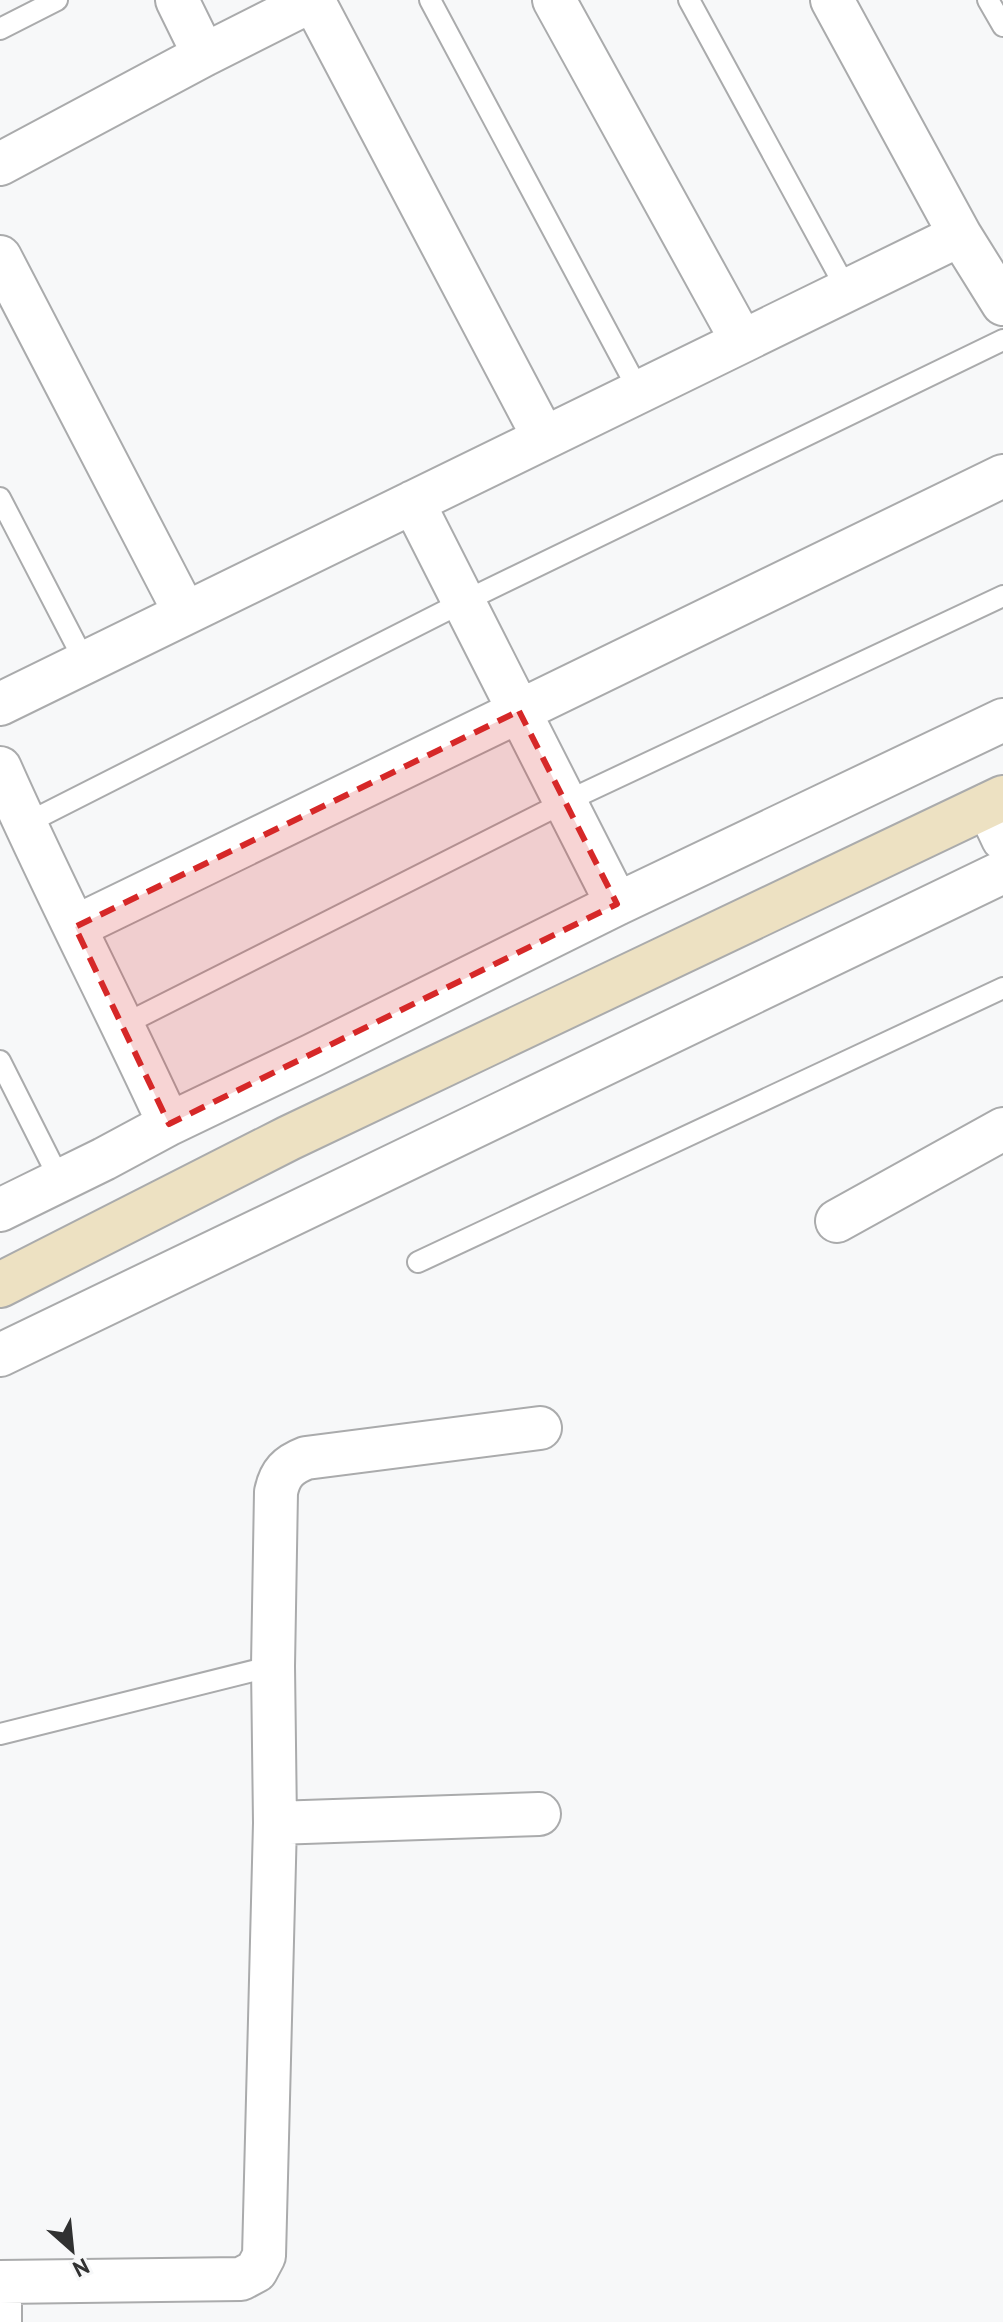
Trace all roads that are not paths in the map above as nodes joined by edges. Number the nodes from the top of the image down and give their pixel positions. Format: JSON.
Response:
{"nodes":[{"id":1,"x":57,"y":0,"type":"edge"},
{"id":2,"x":177,"y":0,"type":"edge"},
{"id":3,"x":313,"y":0,"type":"edge"},
{"id":4,"x":430,"y":0,"type":"edge"},
{"id":5,"x":554,"y":0,"type":"edge"},
{"id":6,"x":689,"y":0,"type":"edge"},
{"id":7,"x":832,"y":0,"type":"edge"},
{"id":8,"x":988,"y":0,"type":"edge"},
{"id":9,"x":1003,"y":26,"type":"edge"},
{"id":10,"x":0,"y":29,"type":"edge"},
{"id":11,"x":204,"y":55,"type":"junction"},
{"id":12,"x":0,"y":164,"type":"edge"},
{"id":13,"x":960,"y":235,"type":"junction"},
{"id":14,"x":0,"y":257,"type":"edge"},
{"id":15,"x":847,"y":290,"type":"junction"},
{"id":16,"x":1003,"y":304,"type":"edge"},
{"id":17,"x":1003,"y":340,"type":"edge"},
{"id":18,"x":742,"y":341,"type":"junction"},
{"id":19,"x":639,"y":391,"type":"junction"},
{"id":20,"x":544,"y":438,"type":"junction"},
{"id":21,"x":1003,"y":476,"type":"edge"},
{"id":22,"x":0,"y":498,"type":"edge"},
{"id":23,"x":413,"y":502,"type":"junction"},
{"id":24,"x":1003,"y":596,"type":"edge"},
{"id":25,"x":463,"y":602,"type":"junction"},
{"id":26,"x":185,"y":613,"type":"junction"},
{"id":27,"x":85,"y":662,"type":"junction"},
{"id":28,"x":0,"y":704,"type":"edge"},
{"id":29,"x":519,"y":711,"type":"junction"},
{"id":30,"x":1003,"y":720,"type":"edge"},
{"id":31,"x":0,"y":768,"type":"edge"},
{"id":32,"x":565,"y":802,"type":"junction"},
{"id":33,"x":998,"y":814,"type":"edge"},
{"id":34,"x":25,"y":824,"type":"junction"},
{"id":35,"x":1003,"y":872,"type":"edge"},
{"id":36,"x":617,"y":904,"type":"junction"},
{"id":37,"x":75,"y":927,"type":"junction"},
{"id":38,"x":1003,"y":988,"type":"edge"},
{"id":39,"x":123,"y":1025,"type":"junction"},
{"id":40,"x":0,"y":1061,"type":"edge"},
{"id":41,"x":169,"y":1124,"type":"junction"},
{"id":42,"x":1003,"y":1129,"type":"edge"},
{"id":43,"x":60,"y":1180,"type":"junction"},
{"id":44,"x":0,"y":1210,"type":"edge"},
{"id":45,"x":837,"y":1221,"type":"dead end"},
{"id":46,"x":418,"y":1262,"type":"dead end"},
{"id":47,"x":0,"y":1285,"type":"edge"},
{"id":48,"x":0,"y":1355,"type":"edge"},
{"id":49,"x":540,"y":1428,"type":"dead end"},
{"id":50,"x":273,"y":1666,"type":"junction"},
{"id":51,"x":0,"y":1734,"type":"edge"},
{"id":52,"x":539,"y":1814,"type":"dead end"},
{"id":53,"x":275,"y":1823,"type":"junction"},
{"id":54,"x":0,"y":2282,"type":"edge"},
{"id":55,"x":0,"y":2304,"type":"edge"},
{"id":56,"x":0,"y":2322,"type":"edge"}],
"edges":[{"from":1,"to":10,"type":"lane"},
{"from":2,"to":11,"type":"street"},
{"from":3,"to":11,"type":"street"},
{"from":3,"to":20,"type":"street"},
{"from":4,"to":19,"type":"lane"},
{"from":5,"to":18,"type":"street"},
{"from":6,"to":15,"type":"lane"},
{"from":7,"to":13,"type":"street"},
{"from":8,"to":9,"type":"lane"},
{"from":11,"to":12,"type":"street"},
{"from":13,"to":15,"type":"street"},
{"from":13,"to":16,"type":"street"},
{"from":14,"to":26,"type":"street"},
{"from":15,"to":18,"type":"street"},
{"from":17,"to":25,"type":"lane"},
{"from":18,"to":19,"type":"street"},
{"from":19,"to":20,"type":"street"},
{"from":20,"to":23,"type":"street"},
{"from":21,"to":29,"type":"street"},
{"from":22,"to":27,"type":"lane"},
{"from":23,"to":25,"type":"street"},
{"from":23,"to":26,"type":"street"},
{"from":24,"to":32,"type":"lane"},
{"from":25,"to":29,"type":"street"},
{"from":25,"to":34,"type":"lane"},
{"from":26,"to":27,"type":"street"},
{"from":27,"to":28,"type":"street"},
{"from":29,"to":32,"type":"street"},
{"from":29,"to":37,"type":"street"},
{"from":30,"to":36,"type":"street"},
{"from":31,"to":34,"type":"street"},
{"from":32,"to":36,"type":"street"},
{"from":32,"to":39,"type":"lane"},
{"from":33,"to":47,"type":"street"},
{"from":34,"to":37,"type":"street"},
{"from":35,"to":48,"type":"street"},
{"from":36,"to":41,"type":"street"},
{"from":37,"to":39,"type":"street"},
{"from":38,"to":46,"type":"lane"},
{"from":39,"to":41,"type":"street"},
{"from":40,"to":43,"type":"lane"},
{"from":41,"to":43,"type":"street"},
{"from":42,"to":45,"type":"street"},
{"from":43,"to":44,"type":"street"},
{"from":49,"to":50,"type":"street"},
{"from":50,"to":51,"type":"lane"},
{"from":50,"to":53,"type":"street"},
{"from":52,"to":53,"type":"street"},
{"from":53,"to":54,"type":"street"},
{"from":55,"to":56,"type":"street"}]}
